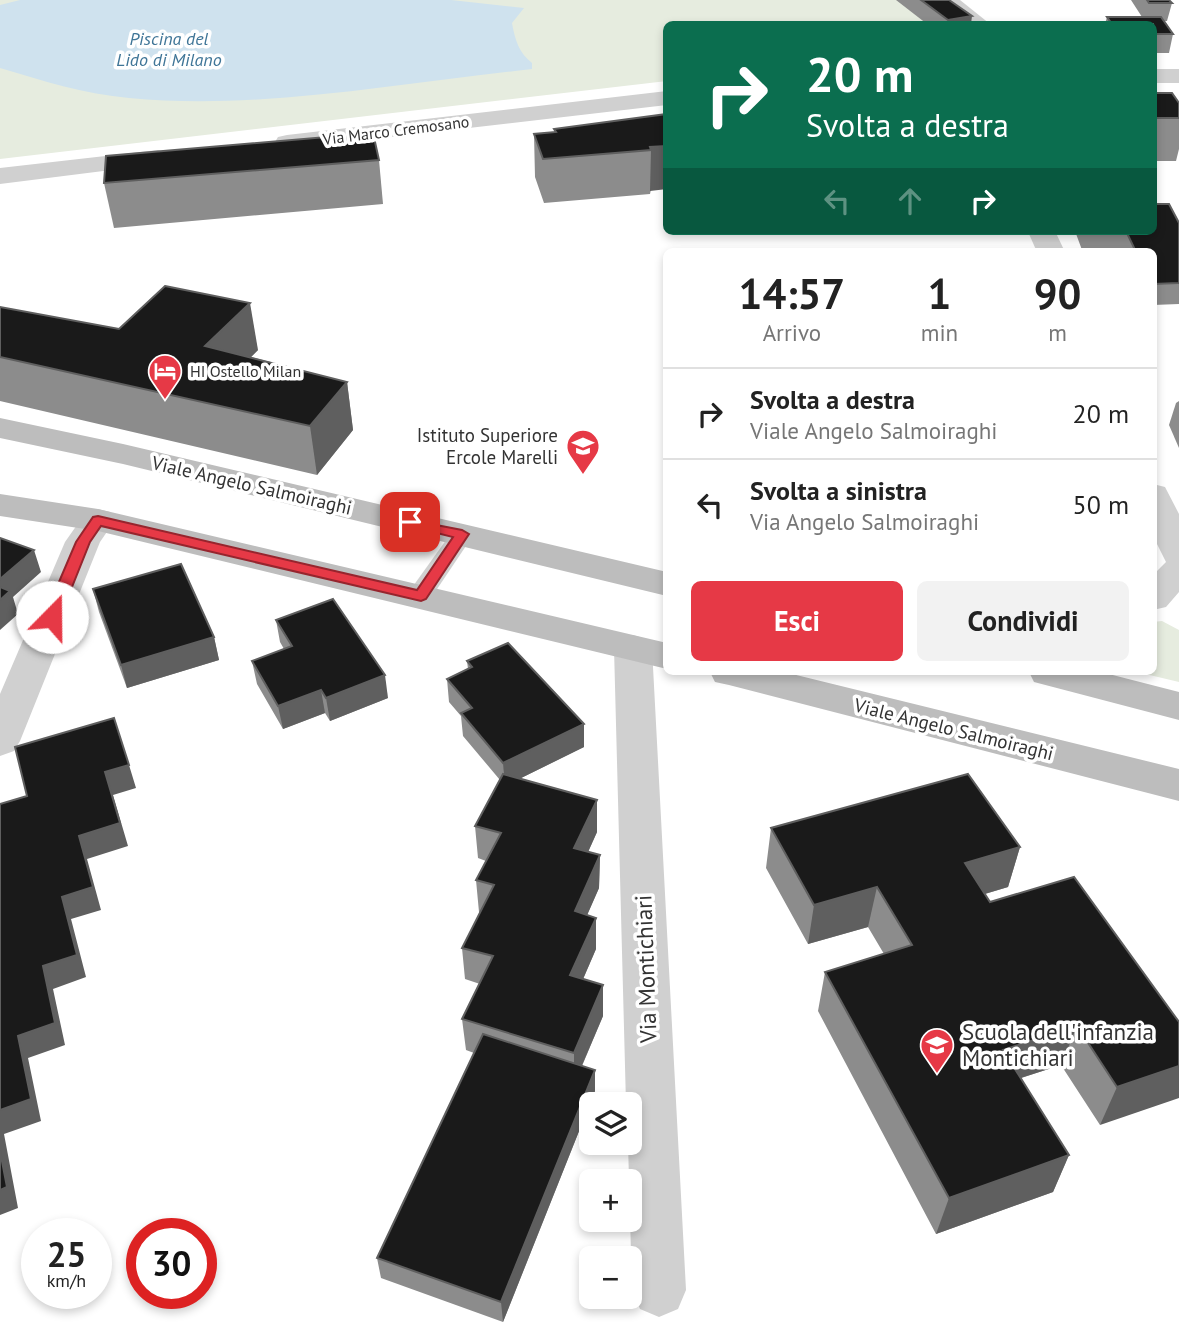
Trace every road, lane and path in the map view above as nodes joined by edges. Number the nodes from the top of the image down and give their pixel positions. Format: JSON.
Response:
{"nodes":[{"id":1,"x":946,"y":0,"type":"edge"},
{"id":2,"x":975,"y":21,"type":"edge"},
{"id":3,"x":1157,"y":76,"type":"edge"},
{"id":4,"x":1179,"y":76,"type":"edge"},
{"id":5,"x":663,"y":98,"type":"edge"},
{"id":6,"x":258,"y":146,"type":"edge"},
{"id":7,"x":177,"y":155,"type":"edge"},
{"id":8,"x":0,"y":176,"type":"edge"},
{"id":9,"x":0,"y":428,"type":"edge"},
{"id":10,"x":1157,"y":503,"type":"edge"},
{"id":11,"x":0,"y":505,"type":"edge"},
{"id":12,"x":98,"y":520,"type":"junction"},
{"id":13,"x":462,"y":534,"type":"junction"},
{"id":14,"x":1179,"y":555,"type":"edge"},
{"id":15,"x":1179,"y":570,"type":"edge"},
{"id":16,"x":663,"y":583,"type":"edge"},
{"id":17,"x":1157,"y":594,"type":"edge"},
{"id":18,"x":421,"y":596,"type":"junction"},
{"id":19,"x":650,"y":652,"type":"edge"},
{"id":20,"x":741,"y":675,"type":"edge"},
{"id":21,"x":1074,"y":675,"type":"edge"},
{"id":22,"x":1179,"y":706,"type":"edge"},
{"id":23,"x":0,"y":741,"type":"edge"},
{"id":24,"x":1179,"y":785,"type":"edge"},
{"id":25,"x":659,"y":1290,"type":"dead end"}],
"edges":[{"from":1,"to":2,"type":"street"},
{"from":3,"to":4,"type":"street"},
{"from":5,"to":6,"type":"street","name":"Via Marco Cremosano"},
{"from":7,"to":8,"type":"street"},
{"from":9,"to":13,"type":"street","name":"Viale Angelo Salmoiraghi"},
{"from":10,"to":14,"type":"street"},
{"from":11,"to":12,"type":"street"},
{"from":12,"to":18,"type":"street"},
{"from":12,"to":23,"type":"street"},
{"from":13,"to":16,"type":"street","name":"Viale Angelo Salmoiraghi"},
{"from":13,"to":18,"type":"lane"},
{"from":15,"to":17,"type":"street"},
{"from":18,"to":19,"type":"street"},
{"from":19,"to":25,"type":"street","name":"Via Montichiari"},
{"from":20,"to":24,"type":"street","name":"Viale Angelo Salmoiraghi"},
{"from":21,"to":22,"type":"street"}]}
